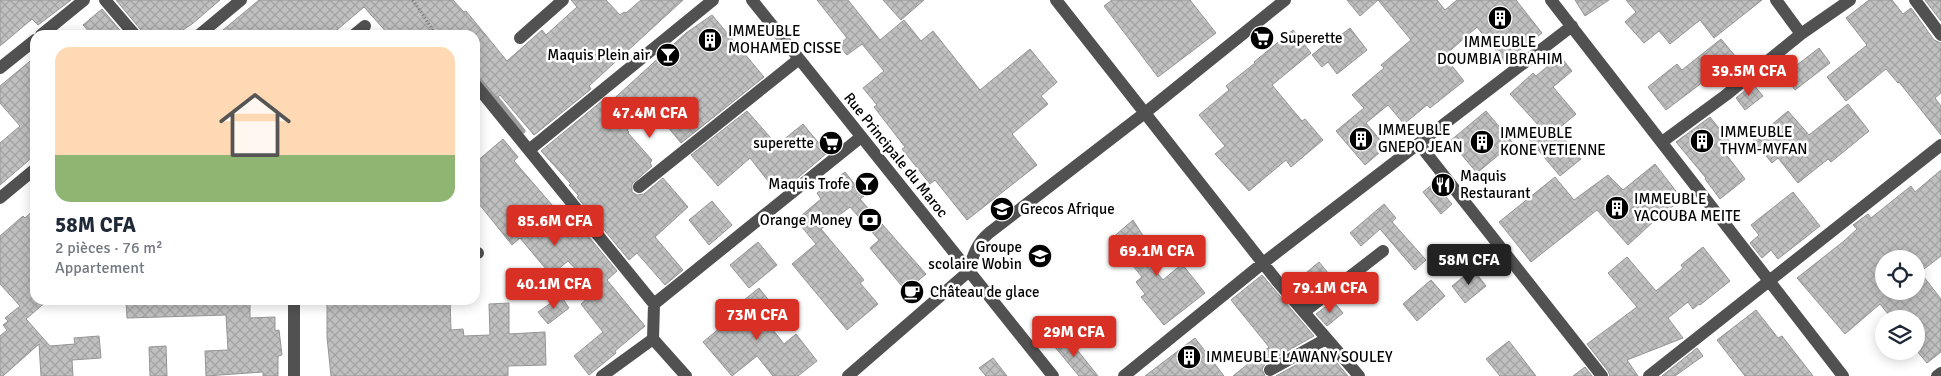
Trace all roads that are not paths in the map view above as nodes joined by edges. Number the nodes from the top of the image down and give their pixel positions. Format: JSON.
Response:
{"nodes":[{"id":1,"x":84,"y":0,"type":"edge"},
{"id":2,"x":106,"y":0,"type":"edge"},
{"id":3,"x":241,"y":0,"type":"edge"},
{"id":4,"x":563,"y":0,"type":"edge"},
{"id":5,"x":713,"y":0,"type":"edge"},
{"id":6,"x":752,"y":0,"type":"edge"},
{"id":7,"x":1056,"y":0,"type":"edge"},
{"id":8,"x":1285,"y":0,"type":"edge"},
{"id":9,"x":1551,"y":0,"type":"edge"},
{"id":10,"x":1776,"y":0,"type":"edge"},
{"id":11,"x":1850,"y":0,"type":"edge"},
{"id":12,"x":1915,"y":0,"type":"edge"},
{"id":13,"x":365,"y":26,"type":"dead end"},
{"id":14,"x":1572,"y":26,"type":"junction"},
{"id":15,"x":47,"y":30,"type":"edge"},
{"id":16,"x":131,"y":30,"type":"edge"},
{"id":17,"x":205,"y":30,"type":"edge"},
{"id":18,"x":360,"y":30,"type":"edge"},
{"id":19,"x":1801,"y":34,"type":"junction"},
{"id":20,"x":1941,"y":35,"type":"edge"},
{"id":21,"x":520,"y":38,"type":"dead end"},
{"id":22,"x":30,"y":44,"type":"edge"},
{"id":23,"x":799,"y":59,"type":"junction"},
{"id":24,"x":0,"y":68,"type":"edge"},
{"id":25,"x":480,"y":90,"type":"edge"},
{"id":26,"x":1146,"y":112,"type":"junction"},
{"id":27,"x":860,"y":137,"type":"junction"},
{"id":28,"x":1662,"y":142,"type":"junction"},
{"id":29,"x":1419,"y":144,"type":"junction"},
{"id":30,"x":1941,"y":145,"type":"edge"},
{"id":31,"x":529,"y":150,"type":"junction"},
{"id":32,"x":30,"y":173,"type":"edge"},
{"id":33,"x":639,"y":187,"type":"dead end"},
{"id":34,"x":0,"y":198,"type":"edge"},
{"id":35,"x":1384,"y":251,"type":"dead end"},
{"id":36,"x":1263,"y":263,"type":"junction"},
{"id":37,"x":968,"y":272,"type":"junction"},
{"id":38,"x":1770,"y":280,"type":"junction"},
{"id":39,"x":654,"y":304,"type":"junction"},
{"id":40,"x":294,"y":305,"type":"edge"},
{"id":41,"x":1304,"y":312,"type":"junction"},
{"id":42,"x":1326,"y":338,"type":"junction"},
{"id":43,"x":652,"y":339,"type":"junction"},
{"id":44,"x":1270,"y":370,"type":"dead end"},
{"id":45,"x":1941,"y":373,"type":"edge"},
{"id":46,"x":294,"y":376,"type":"edge"},
{"id":47,"x":602,"y":376,"type":"edge"},
{"id":48,"x":686,"y":376,"type":"edge"},
{"id":49,"x":848,"y":376,"type":"edge"},
{"id":50,"x":1053,"y":376,"type":"edge"},
{"id":51,"x":1124,"y":376,"type":"edge"},
{"id":52,"x":1359,"y":376,"type":"edge"},
{"id":53,"x":1602,"y":376,"type":"edge"},
{"id":54,"x":1649,"y":376,"type":"edge"},
{"id":55,"x":1843,"y":376,"type":"edge"},
{"id":56,"x":1937,"y":376,"type":"edge"}],
"edges":[{"from":1,"to":15,"type":"street"},
{"from":2,"to":16,"type":"street"},
{"from":3,"to":17,"type":"street"},
{"from":4,"to":21,"type":"street"},
{"from":5,"to":31,"type":"street"},
{"from":6,"to":23,"type":"street","name":"Rue Principale du Maroc"},
{"from":7,"to":26,"type":"street"},
{"from":8,"to":26,"type":"street"},
{"from":9,"to":14,"type":"street"},
{"from":10,"to":19,"type":"street"},
{"from":11,"to":19,"type":"street"},
{"from":12,"to":20,"type":"street"},
{"from":13,"to":18,"type":"street"},
{"from":14,"to":28,"type":"street"},
{"from":14,"to":29,"type":"street"},
{"from":19,"to":28,"type":"street"},
{"from":22,"to":24,"type":"street"},
{"from":23,"to":27,"type":"street","name":"Rue Principale du Maroc"},
{"from":23,"to":33,"type":"street"},
{"from":25,"to":31,"type":"street"},
{"from":26,"to":36,"type":"street"},
{"from":26,"to":37,"type":"street"},
{"from":27,"to":37,"type":"street","name":"Rue Principale du Maroc"},
{"from":27,"to":39,"type":"street"},
{"from":28,"to":38,"type":"street"},
{"from":29,"to":36,"type":"street"},
{"from":29,"to":53,"type":"street"},
{"from":30,"to":38,"type":"street"},
{"from":31,"to":39,"type":"street"},
{"from":32,"to":34,"type":"street"},
{"from":35,"to":41,"type":"street"},
{"from":36,"to":41,"type":"street"},
{"from":36,"to":51,"type":"street"},
{"from":37,"to":49,"type":"street"},
{"from":37,"to":50,"type":"street","name":"Rue Principale du Maroc"},
{"from":38,"to":54,"type":"street"},
{"from":38,"to":55,"type":"street"},
{"from":39,"to":43,"type":"street"},
{"from":40,"to":46,"type":"street"},
{"from":41,"to":42,"type":"street"},
{"from":42,"to":44,"type":"street"},
{"from":42,"to":52,"type":"street"},
{"from":43,"to":47,"type":"street"},
{"from":43,"to":48,"type":"street"},
{"from":45,"to":56,"type":"street"}]}
